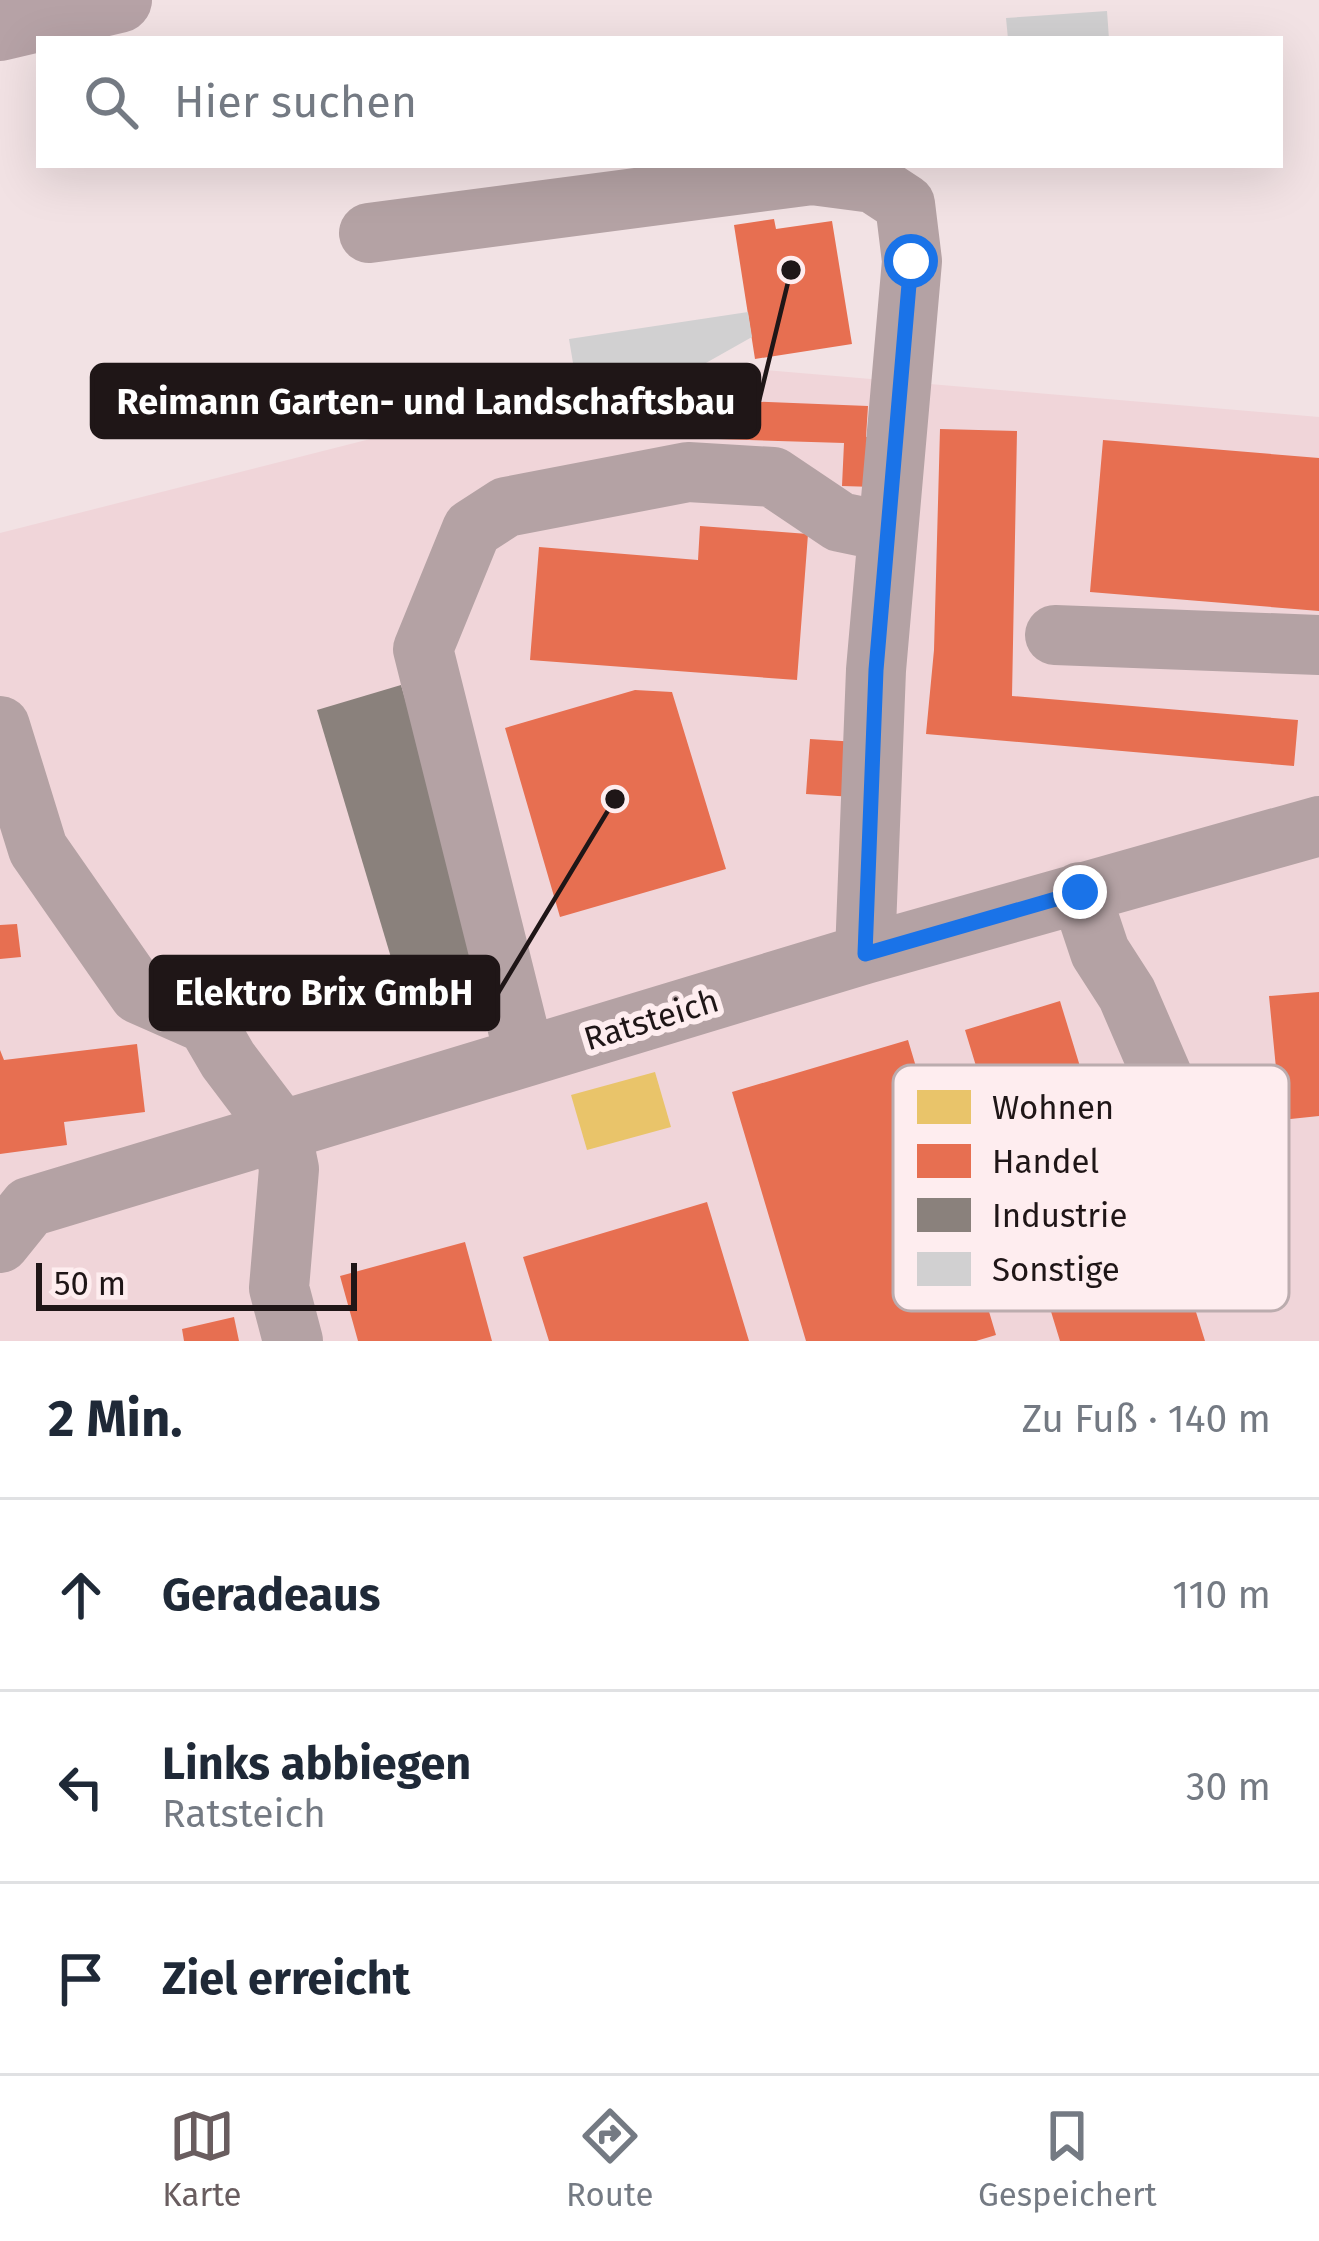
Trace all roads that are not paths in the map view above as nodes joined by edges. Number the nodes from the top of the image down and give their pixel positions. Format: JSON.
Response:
{"nodes":[{"id":1,"x":119,"y":0,"type":"edge"},
{"id":2,"x":0,"y":28,"type":"edge"},
{"id":3,"x":369,"y":233,"type":"dead end"},
{"id":4,"x":888,"y":532,"type":"junction"},
{"id":5,"x":1054,"y":634,"type":"dead end"},
{"id":6,"x":1319,"y":645,"type":"edge"},
{"id":7,"x":0,"y":726,"type":"edge"},
{"id":8,"x":1319,"y":826,"type":"edge"},
{"id":9,"x":1080,"y":892,"type":"junction"},
{"id":10,"x":865,"y":954,"type":"junction"},
{"id":11,"x":525,"y":1057,"type":"junction"},
{"id":12,"x":1158,"y":1065,"type":"edge"},
{"id":13,"x":281,"y":1130,"type":"junction"},
{"id":14,"x":0,"y":1243,"type":"edge"},
{"id":15,"x":293,"y":1341,"type":"edge"}],
"edges":[{"from":1,"to":2,"type":"main road"},
{"from":3,"to":4,"type":"street"},
{"from":4,"to":10,"type":"street"},
{"from":4,"to":11,"type":"street"},
{"from":5,"to":6,"type":"street"},
{"from":7,"to":13,"type":"street"},
{"from":8,"to":9,"type":"street","name":"Ratsteich"},
{"from":9,"to":10,"type":"street","name":"Ratsteich"},
{"from":9,"to":12,"type":"street"},
{"from":10,"to":11,"type":"street","name":"Ratsteich"},
{"from":11,"to":13,"type":"street","name":"Ratsteich"},
{"from":13,"to":14,"type":"street","name":"Ratsteich"},
{"from":13,"to":15,"type":"street"}]}
